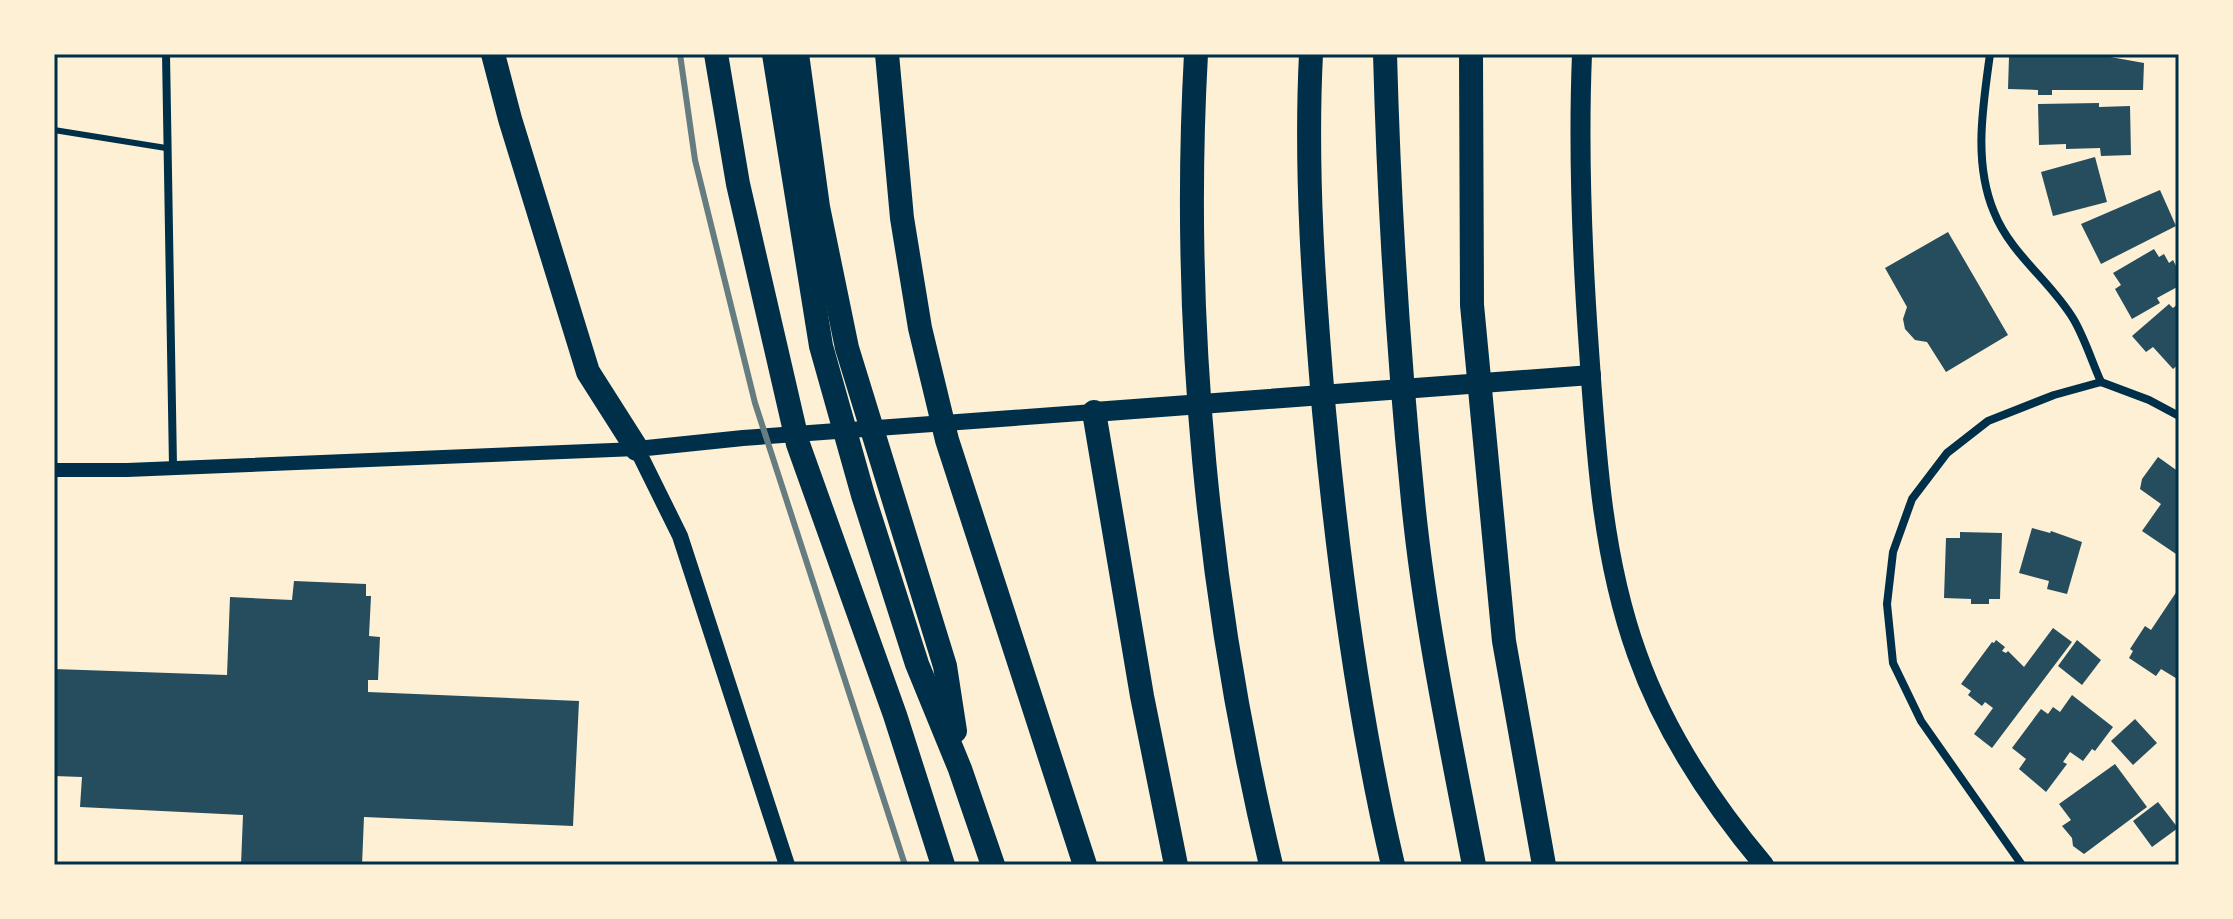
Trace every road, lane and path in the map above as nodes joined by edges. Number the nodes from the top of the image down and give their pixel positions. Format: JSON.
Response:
{"nodes":[{"id":1,"x":166,"y":54,"type":"edge"},
{"id":2,"x":493,"y":54,"type":"edge"},
{"id":3,"x":716,"y":54,"type":"edge"},
{"id":4,"x":774,"y":54,"type":"edge"},
{"id":5,"x":797,"y":54,"type":"edge"},
{"id":6,"x":887,"y":54,"type":"edge"},
{"id":7,"x":900,"y":54,"type":"edge"},
{"id":8,"x":1196,"y":54,"type":"edge"},
{"id":9,"x":1311,"y":54,"type":"edge"},
{"id":10,"x":1385,"y":54,"type":"edge"},
{"id":11,"x":1471,"y":54,"type":"edge"},
{"id":12,"x":1582,"y":54,"type":"edge"},
{"id":13,"x":1990,"y":54,"type":"edge"},
{"id":14,"x":893,"y":111,"type":"junction"},
{"id":15,"x":54,"y":130,"type":"edge"},
{"id":16,"x":166,"y":148,"type":"junction"},
{"id":17,"x":808,"y":209,"type":"junction"},
{"id":18,"x":1591,"y":375,"type":"junction"},
{"id":19,"x":2101,"y":382,"type":"junction"},
{"id":20,"x":1094,"y":412,"type":"junction"},
{"id":21,"x":2179,"y":416,"type":"edge"},
{"id":22,"x":637,"y":449,"type":"junction"},
{"id":23,"x":173,"y":466,"type":"junction"},
{"id":24,"x":54,"y":470,"type":"edge"},
{"id":25,"x":787,"y":865,"type":"edge"},
{"id":26,"x":943,"y":865,"type":"edge"},
{"id":27,"x":993,"y":865,"type":"edge"},
{"id":28,"x":1085,"y":865,"type":"edge"},
{"id":29,"x":1176,"y":865,"type":"edge"},
{"id":30,"x":1271,"y":865,"type":"edge"},
{"id":31,"x":1393,"y":865,"type":"edge"},
{"id":32,"x":1474,"y":865,"type":"edge"},
{"id":33,"x":1544,"y":865,"type":"edge"},
{"id":34,"x":1764,"y":865,"type":"edge"},
{"id":35,"x":2022,"y":865,"type":"edge"}],
"edges":[{"from":1,"to":16,"type":"street"},
{"from":2,"to":22,"type":"highway"},
{"from":3,"to":26,"type":"highway"},
{"from":4,"to":17,"type":"highway"},
{"from":5,"to":17,"type":"highway"},
{"from":6,"to":14,"type":"highway"},
{"from":7,"to":14,"type":"highway"},
{"from":8,"to":30,"type":"highway"},
{"from":9,"to":31,"type":"highway"},
{"from":10,"to":32,"type":"highway"},
{"from":11,"to":33,"type":"highway"},
{"from":12,"to":18,"type":"main road"},
{"from":13,"to":19,"type":"street"},
{"from":14,"to":28,"type":"highway"},
{"from":15,"to":16,"type":"lane"},
{"from":16,"to":23,"type":"street"},
{"from":17,"to":27,"type":"highway"},
{"from":18,"to":20,"type":"main road"},
{"from":18,"to":34,"type":"main road"},
{"from":19,"to":21,"type":"street"},
{"from":19,"to":35,"type":"street"},
{"from":20,"to":22,"type":"main road"},
{"from":20,"to":29,"type":"highway"},
{"from":22,"to":23,"type":"street"},
{"from":22,"to":25,"type":"main road"},
{"from":23,"to":24,"type":"street"}]}
